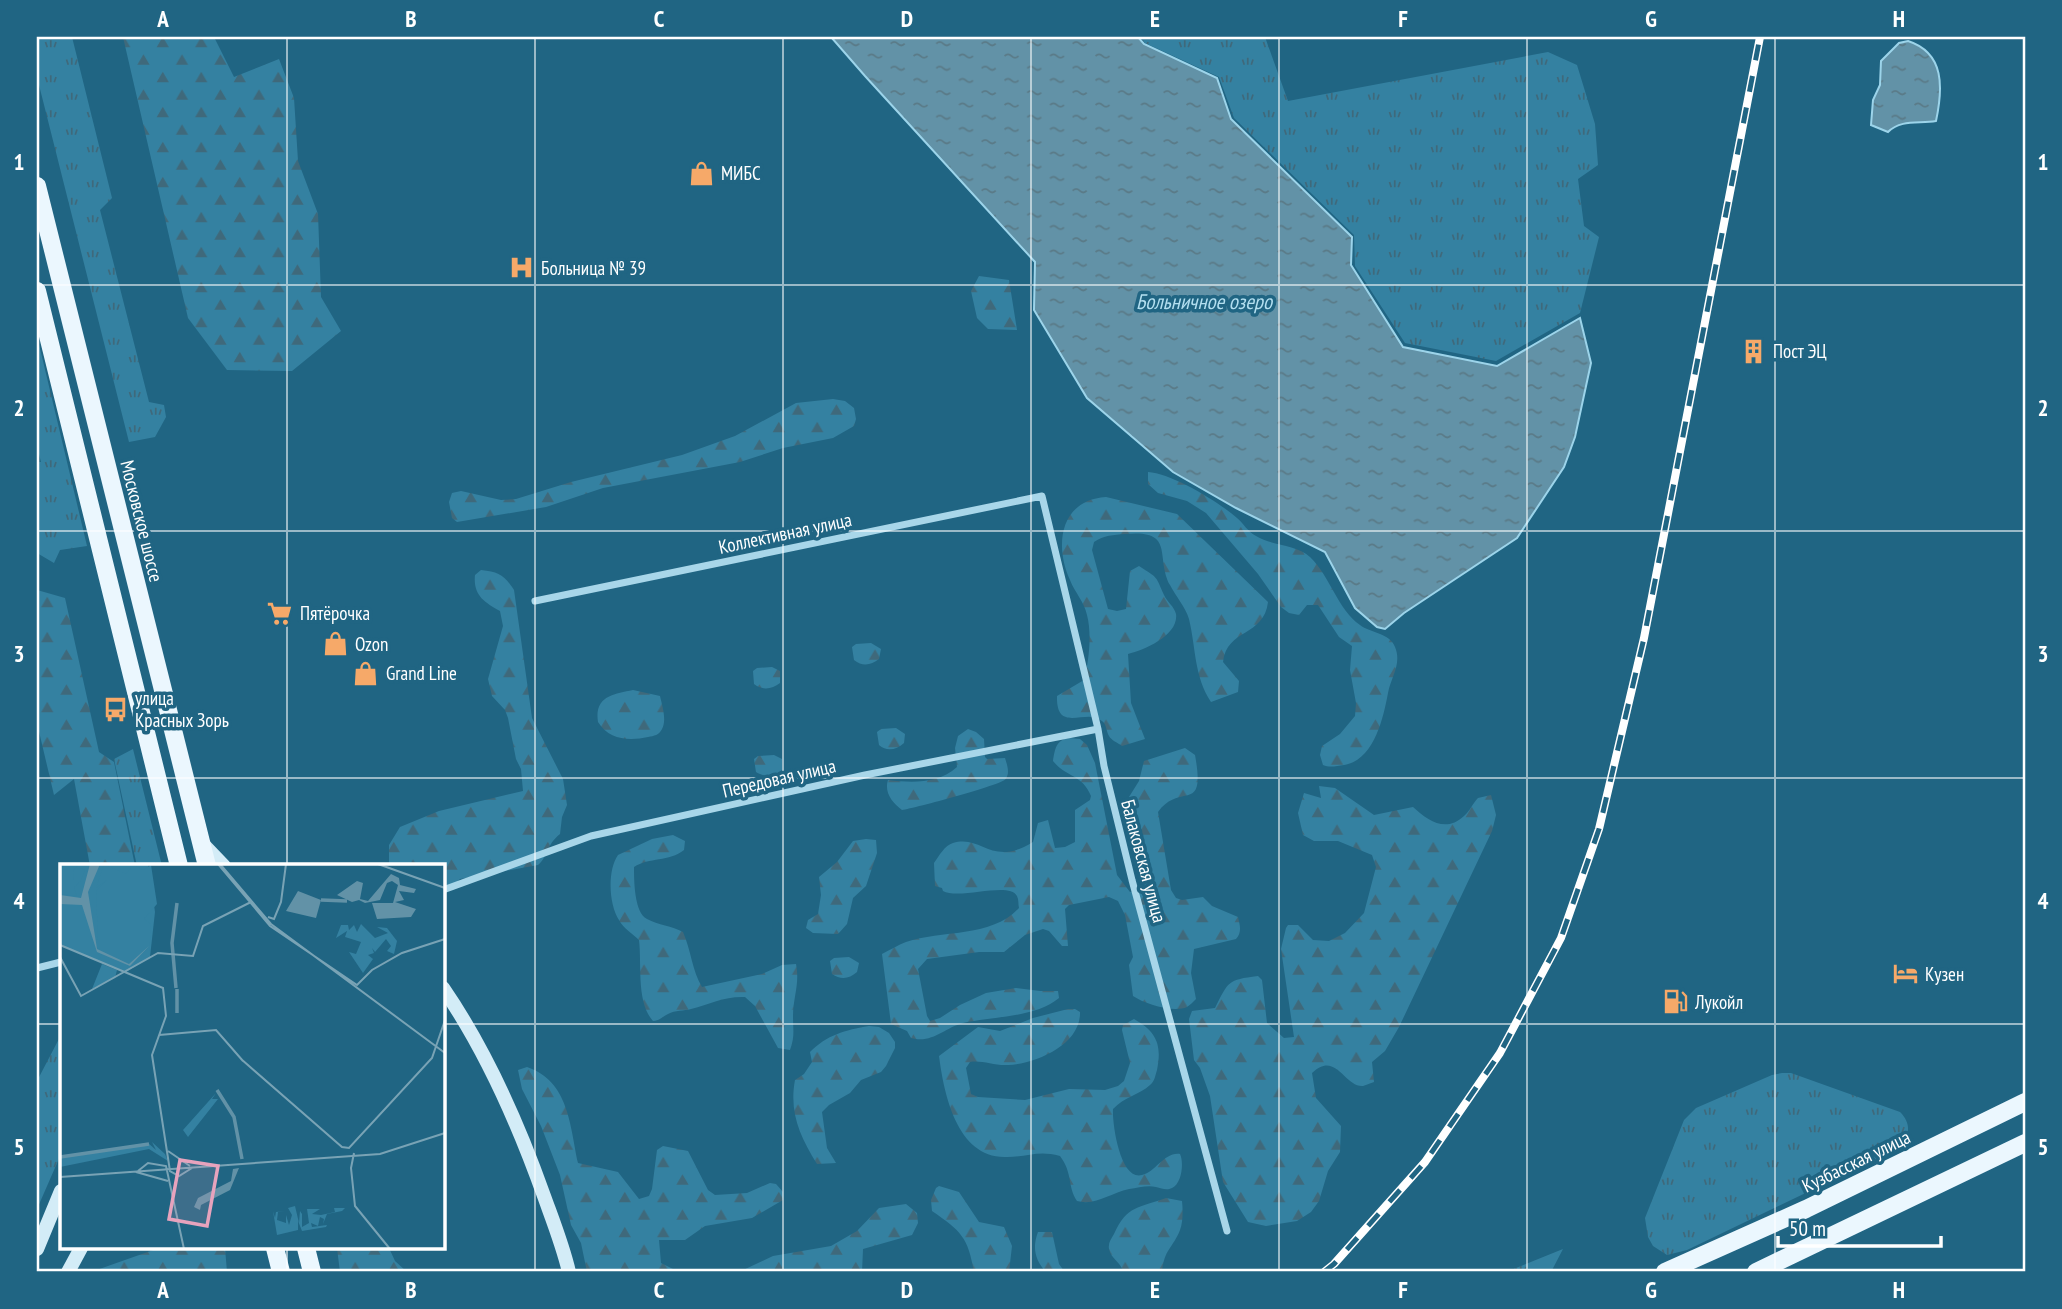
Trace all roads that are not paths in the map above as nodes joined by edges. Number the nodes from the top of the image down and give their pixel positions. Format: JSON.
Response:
{"nodes":[{"id":1,"x":37,"y":186,"type":"edge"},
{"id":2,"x":37,"y":291,"type":"edge"},
{"id":3,"x":1042,"y":496,"type":"joint"},
{"id":4,"x":535,"y":601,"type":"dead end"},
{"id":5,"x":1098,"y":729,"type":"junction"},
{"id":6,"x":201,"y":841,"type":"junction"},
{"id":7,"x":177,"y":860,"type":"edge"},
{"id":8,"x":207,"y":864,"type":"edge"},
{"id":9,"x":222,"y":864,"type":"edge"},
{"id":10,"x":444,"y":890,"type":"edge"},
{"id":11,"x":60,"y":962,"type":"edge"},
{"id":12,"x":37,"y":968,"type":"edge"},
{"id":13,"x":444,"y":990,"type":"edge"},
{"id":14,"x":2025,"y":1102,"type":"edge"},
{"id":15,"x":2025,"y":1143,"type":"edge"},
{"id":16,"x":60,"y":1193,"type":"edge"},
{"id":17,"x":1227,"y":1231,"type":"dead end"},
{"id":18,"x":37,"y":1249,"type":"edge"},
{"id":19,"x":80,"y":1250,"type":"edge"},
{"id":20,"x":276,"y":1250,"type":"edge"},
{"id":21,"x":306,"y":1250,"type":"edge"},
{"id":22,"x":68,"y":1272,"type":"edge"},
{"id":23,"x":281,"y":1272,"type":"edge"},
{"id":24,"x":312,"y":1272,"type":"edge"},
{"id":25,"x":569,"y":1272,"type":"edge"},
{"id":26,"x":1665,"y":1272,"type":"edge"},
{"id":27,"x":1756,"y":1272,"type":"edge"}],
"edges":[{"from":1,"to":6,"type":"main road","name":"Московское шоссе"},
{"from":2,"to":7,"type":"main road"},
{"from":3,"to":4,"type":"street","name":"Коллективная улица"},
{"from":3,"to":5,"type":"street","name":"Балаковская улица"},
{"from":5,"to":10,"type":"street","name":"Передовая улица"},
{"from":5,"to":17,"type":"street","name":"Балаковская улица"},
{"from":6,"to":8,"type":"main road","name":"Московское шоссе"},
{"from":6,"to":9,"type":"main road"},
{"from":11,"to":12,"type":"street"},
{"from":13,"to":25,"type":"main road"},
{"from":14,"to":26,"type":"main road","name":"Кузбасская улица"},
{"from":15,"to":27,"type":"main road"},
{"from":16,"to":18,"type":"main road"},
{"from":19,"to":22,"type":"main road"},
{"from":20,"to":23,"type":"main road"},
{"from":21,"to":24,"type":"main road"}]}
